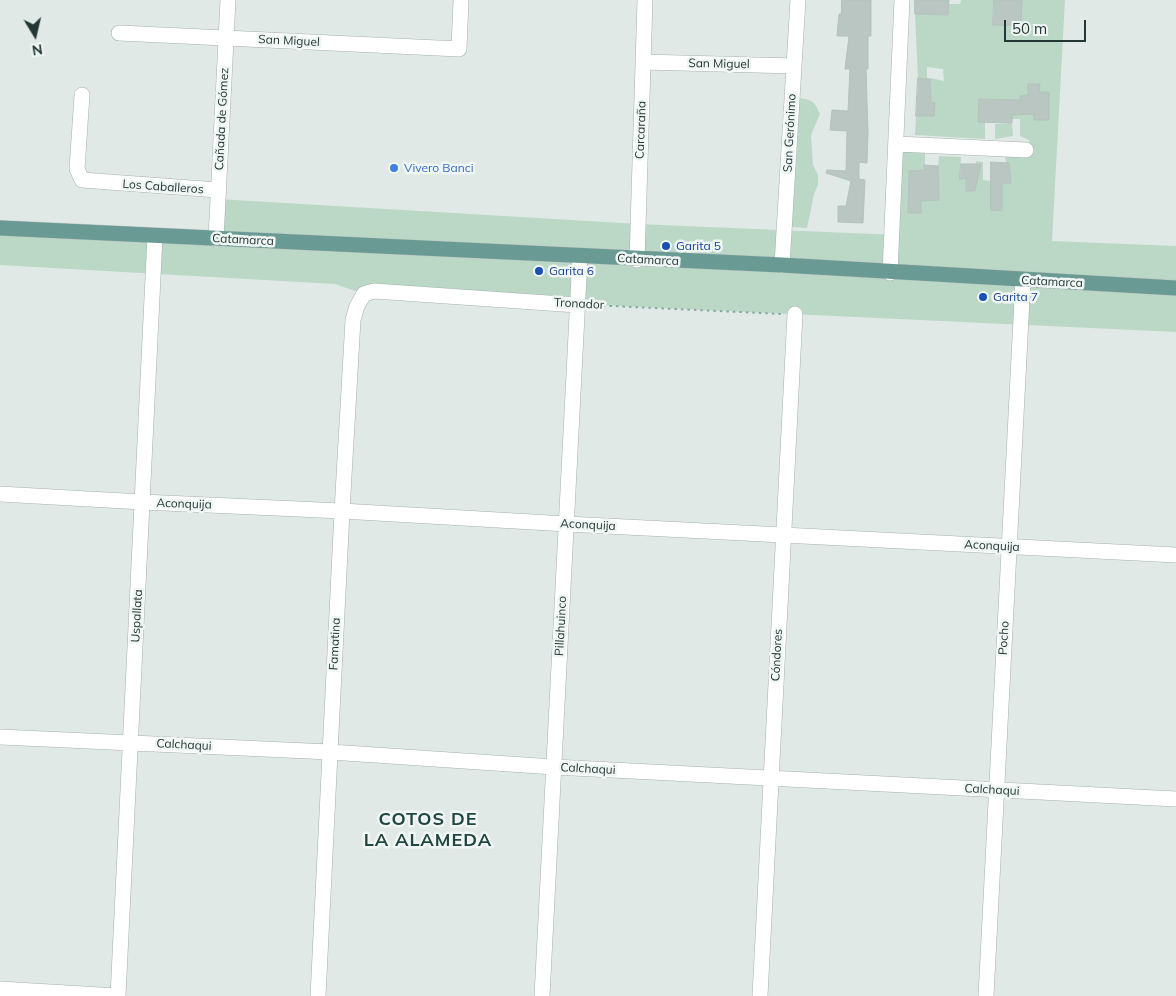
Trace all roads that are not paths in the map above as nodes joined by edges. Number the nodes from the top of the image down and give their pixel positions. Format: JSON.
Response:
{"nodes":[{"id":1,"x":228,"y":0,"type":"edge"},
{"id":2,"x":461,"y":0,"type":"edge"},
{"id":3,"x":645,"y":0,"type":"edge"},
{"id":4,"x":798,"y":0,"type":"edge"},
{"id":5,"x":902,"y":0,"type":"edge"},
{"id":6,"x":119,"y":33,"type":"dead end"},
{"id":7,"x":226,"y":38,"type":"junction"},
{"id":8,"x":643,"y":62,"type":"junction"},
{"id":9,"x":794,"y":66,"type":"junction"},
{"id":10,"x":82,"y":95,"type":"dead end"},
{"id":11,"x":897,"y":144,"type":"junction"},
{"id":12,"x":1026,"y":150,"type":"dead end"},
{"id":13,"x":218,"y":190,"type":"junction"},
{"id":14,"x":0,"y":228,"type":"edge"},
{"id":15,"x":155,"y":236,"type":"junction"},
{"id":16,"x":216,"y":239,"type":"junction"},
{"id":17,"x":580,"y":257,"type":"junction"},
{"id":18,"x":637,"y":260,"type":"junction"},
{"id":19,"x":782,"y":266,"type":"junction"},
{"id":20,"x":890,"y":273,"type":"junction"},
{"id":21,"x":1023,"y":280,"type":"junction"},
{"id":22,"x":1176,"y":288,"type":"edge"},
{"id":23,"x":364,"y":294,"type":"joint"},
{"id":24,"x":577,"y":305,"type":"junction"},
{"id":25,"x":795,"y":314,"type":"road end"},
{"id":26,"x":0,"y":494,"type":"edge"},
{"id":27,"x":142,"y":502,"type":"junction"},
{"id":28,"x":342,"y":511,"type":"junction"},
{"id":29,"x":566,"y":524,"type":"junction"},
{"id":30,"x":783,"y":535,"type":"junction"},
{"id":31,"x":1009,"y":546,"type":"junction"},
{"id":32,"x":1176,"y":555,"type":"edge"},
{"id":33,"x":0,"y":736,"type":"edge"},
{"id":34,"x":131,"y":743,"type":"junction"},
{"id":35,"x":330,"y":752,"type":"junction"},
{"id":36,"x":554,"y":767,"type":"junction"},
{"id":37,"x":771,"y":778,"type":"junction"},
{"id":38,"x":997,"y":790,"type":"junction"},
{"id":39,"x":1176,"y":799,"type":"edge"},
{"id":40,"x":0,"y":990,"type":"edge"},
{"id":41,"x":118,"y":996,"type":"edge"},
{"id":42,"x":318,"y":996,"type":"edge"},
{"id":43,"x":542,"y":996,"type":"edge"},
{"id":44,"x":760,"y":996,"type":"edge"},
{"id":45,"x":986,"y":996,"type":"edge"}],
"edges":[{"from":1,"to":7,"type":"street","name":"Cañada de Gómez"},
{"from":2,"to":7,"type":"street","name":"San Miguel"},
{"from":3,"to":8,"type":"street","name":"Carcaraña"},
{"from":4,"to":9,"type":"street","name":"San Gerónimo"},
{"from":5,"to":11,"type":"street"},
{"from":6,"to":7,"type":"street","name":"San Miguel"},
{"from":7,"to":13,"type":"street","name":"Cañada de Gómez"},
{"from":8,"to":9,"type":"street","name":"San Miguel"},
{"from":8,"to":18,"type":"street","name":"Carcaraña"},
{"from":9,"to":19,"type":"street","name":"San Gerónimo"},
{"from":10,"to":13,"type":"street","name":"Los Caballeros"},
{"from":11,"to":12,"type":"street"},
{"from":11,"to":20,"type":"street"},
{"from":13,"to":16,"type":"street","name":"Cañada de Gómez"},
{"from":14,"to":15,"type":"main road","name":"Catamarca"},
{"from":15,"to":16,"type":"main road","name":"Catamarca"},
{"from":15,"to":27,"type":"street","name":"Uspallata"},
{"from":16,"to":17,"type":"main road","name":"Catamarca"},
{"from":17,"to":18,"type":"main road","name":"Catamarca"},
{"from":17,"to":24,"type":"street","name":"Pillahuinco"},
{"from":18,"to":19,"type":"main road","name":"Catamarca"},
{"from":19,"to":20,"type":"main road","name":"Catamarca"},
{"from":20,"to":21,"type":"main road","name":"Catamarca"},
{"from":21,"to":22,"type":"main road","name":"Catamarca"},
{"from":21,"to":31,"type":"street","name":"Pocho"},
{"from":23,"to":24,"type":"street","name":"Tronador"},
{"from":23,"to":28,"type":"street","name":"Famatina"},
{"from":24,"to":29,"type":"street","name":"Pillahuinco"},
{"from":25,"to":30,"type":"street","name":"Cóndores"},
{"from":26,"to":27,"type":"street","name":"Aconquija"},
{"from":27,"to":28,"type":"street","name":"Aconquija"},
{"from":27,"to":34,"type":"street","name":"Uspallata"},
{"from":28,"to":29,"type":"street","name":"Aconquija"},
{"from":28,"to":35,"type":"street","name":"Famatina"},
{"from":29,"to":30,"type":"street","name":"Aconquija"},
{"from":29,"to":36,"type":"street","name":"Pillahuinco"},
{"from":30,"to":31,"type":"street","name":"Aconquija"},
{"from":30,"to":37,"type":"street","name":"Cóndores"},
{"from":31,"to":32,"type":"street","name":"Aconquija"},
{"from":31,"to":38,"type":"street","name":"Pocho"},
{"from":33,"to":34,"type":"street","name":"Calchaqui"},
{"from":34,"to":35,"type":"street","name":"Calchaqui"},
{"from":34,"to":41,"type":"street","name":"Uspallata"},
{"from":35,"to":36,"type":"street","name":"Calchaqui"},
{"from":35,"to":42,"type":"street","name":"Famatina"},
{"from":36,"to":37,"type":"street","name":"Calchaqui"},
{"from":36,"to":43,"type":"street","name":"Pillahuinco"},
{"from":37,"to":38,"type":"street","name":"Calchaqui"},
{"from":37,"to":44,"type":"street","name":"Cóndores"},
{"from":38,"to":39,"type":"street","name":"Calchaqui"},
{"from":38,"to":45,"type":"street","name":"Pocho"},
{"from":40,"to":41,"type":"street"}]}
